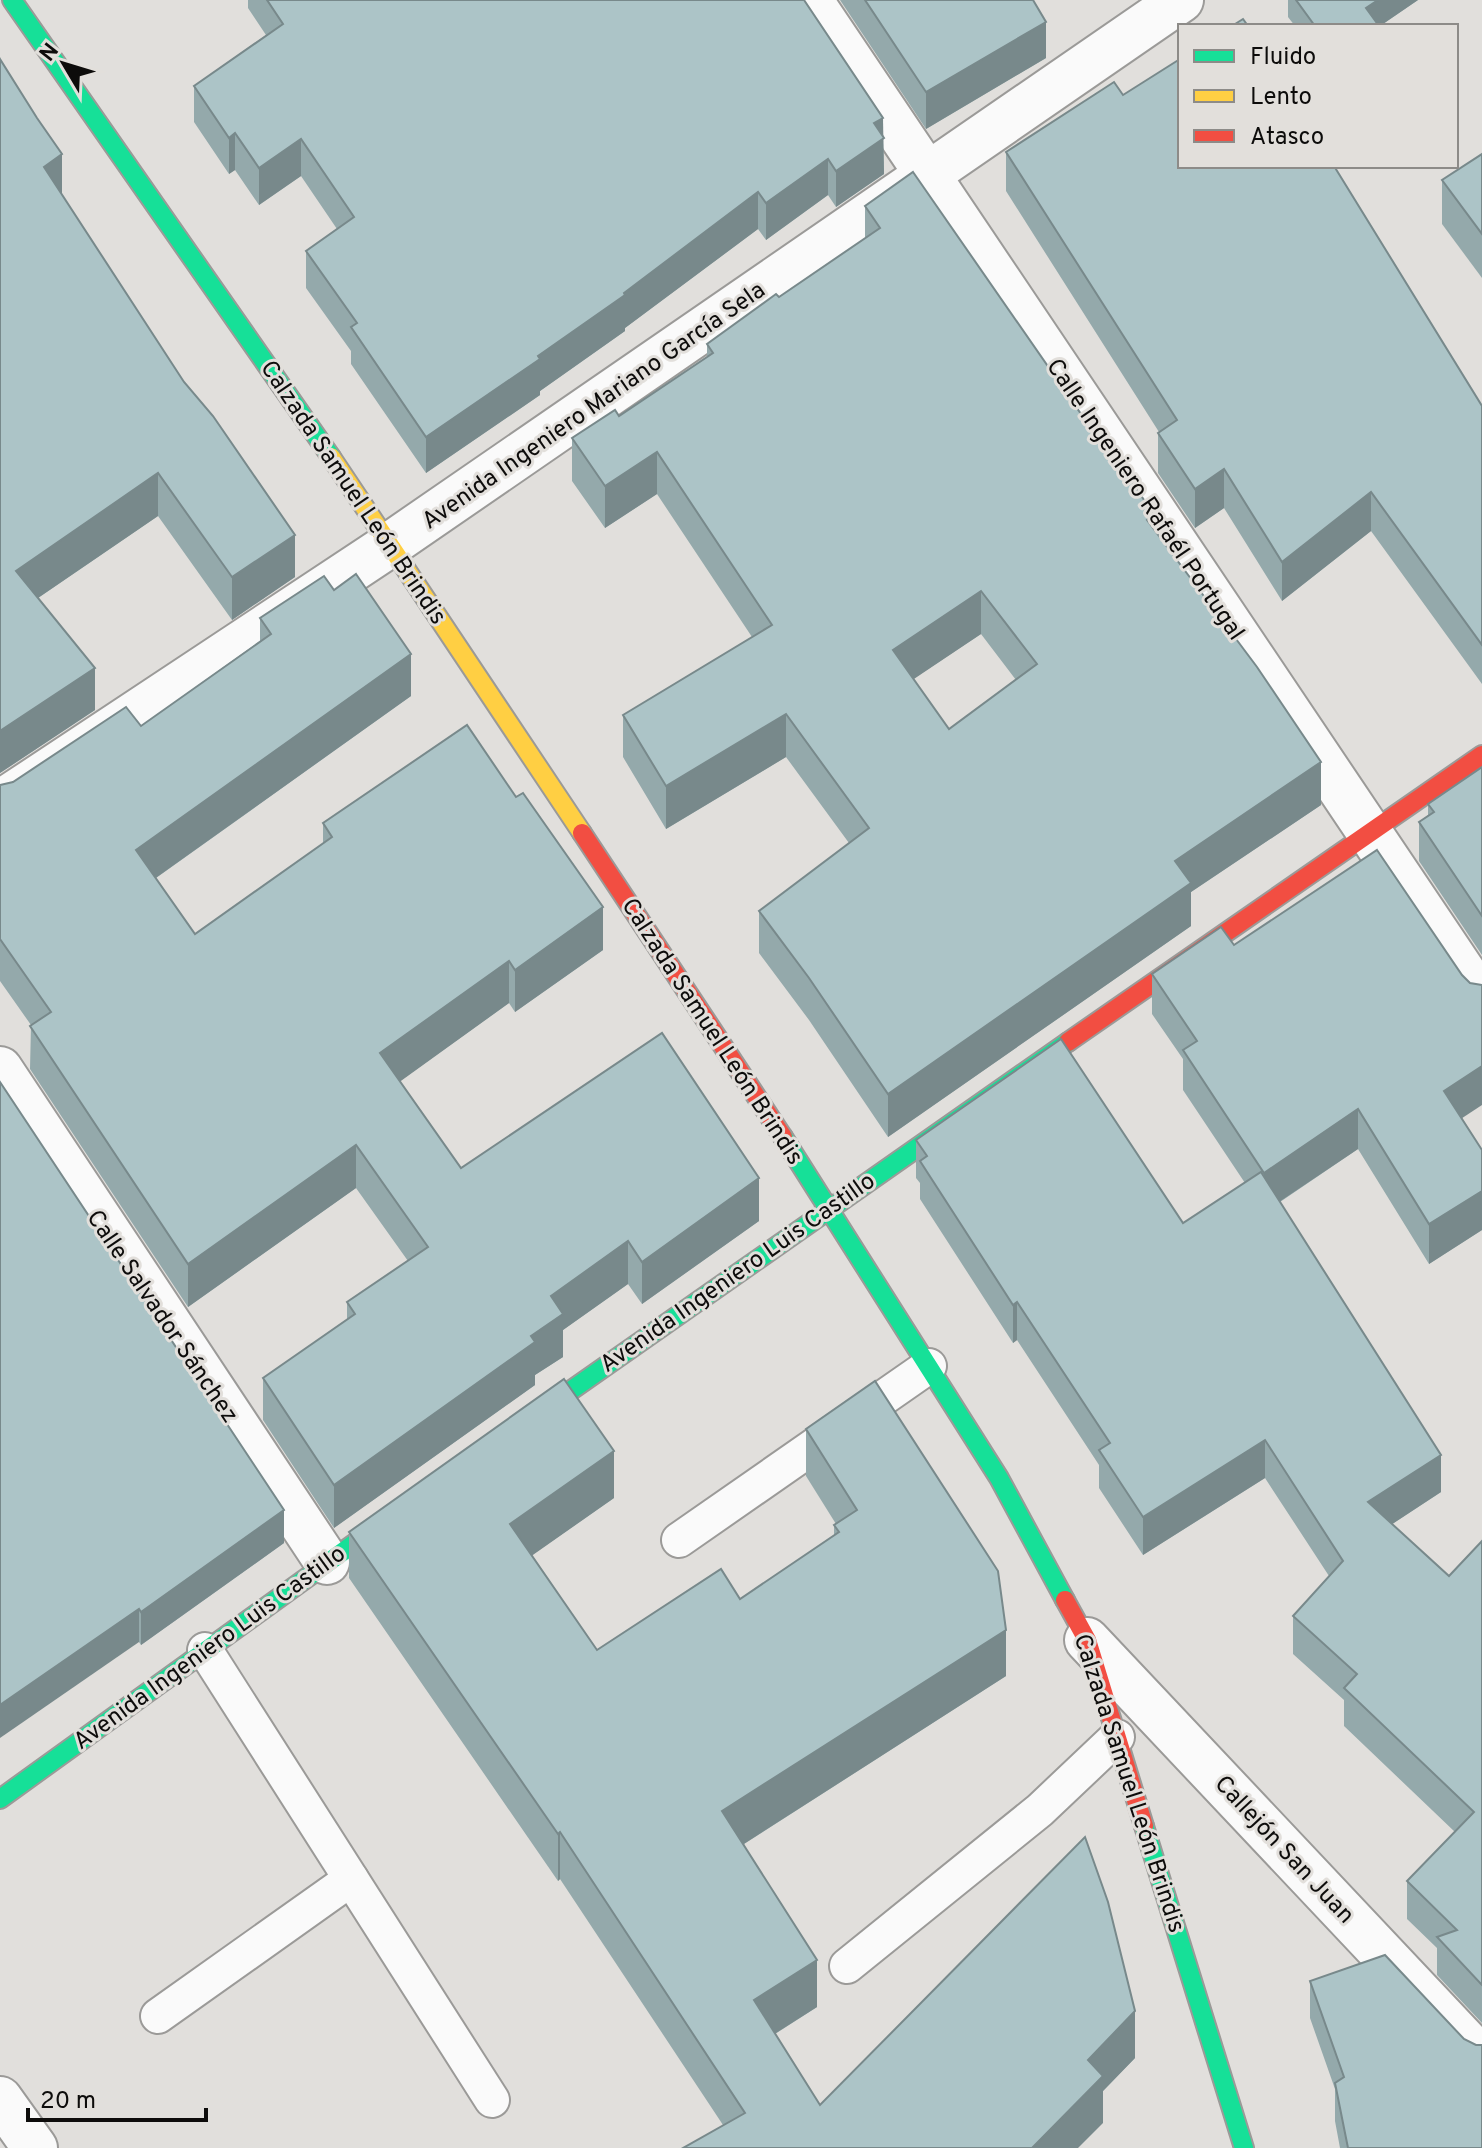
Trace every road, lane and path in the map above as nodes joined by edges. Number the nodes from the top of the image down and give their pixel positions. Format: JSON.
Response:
{"nodes":[{"id":1,"x":12,"y":0,"type":"edge"},
{"id":2,"x":810,"y":0,"type":"edge"},
{"id":3,"x":1181,"y":0,"type":"edge"},
{"id":4,"x":926,"y":174,"type":"junction"},
{"id":5,"x":391,"y":544,"type":"junction"},
{"id":6,"x":1482,"y":755,"type":"edge"},
{"id":7,"x":0,"y":803,"type":"edge"},
{"id":8,"x":1371,"y":831,"type":"junction"},
{"id":9,"x":1482,"y":1000,"type":"edge"},
{"id":10,"x":0,"y":1069,"type":"edge"},
{"id":11,"x":829,"y":1207,"type":"junction"},
{"id":12,"x":929,"y":1366,"type":"junction"},
{"id":13,"x":507,"y":1435,"type":"edge"},
{"id":14,"x":417,"y":1498,"type":"edge"},
{"id":15,"x":679,"y":1540,"type":"dead end"},
{"id":16,"x":327,"y":1562,"type":"junction"},
{"id":17,"x":1087,"y":1640,"type":"junction"},
{"id":18,"x":205,"y":1650,"type":"junction"},
{"id":19,"x":1117,"y":1737,"type":"junction"},
{"id":20,"x":0,"y":1799,"type":"edge"},
{"id":21,"x":351,"y":1879,"type":"junction"},
{"id":22,"x":847,"y":1966,"type":"dead end"},
{"id":23,"x":158,"y":2016,"type":"dead end"},
{"id":24,"x":1482,"y":2059,"type":"edge"},
{"id":25,"x":0,"y":2099,"type":"edge"},
{"id":26,"x":492,"y":2100,"type":"dead end"},
{"id":27,"x":35,"y":2148,"type":"edge"},
{"id":28,"x":1244,"y":2148,"type":"edge"}],
"edges":[{"from":1,"to":5,"type":"street","name":"Calzada Samuel León Brindis"},
{"from":2,"to":4,"type":"street","name":"Calle Ingeniero Rafaél Portugal"},
{"from":3,"to":4,"type":"street","name":"Avenida Ingeniero Mariano García Sela"},
{"from":4,"to":5,"type":"street","name":"Avenida Ingeniero Mariano García Sela"},
{"from":4,"to":8,"type":"street","name":"Calle Ingeniero Rafaél Portugal"},
{"from":5,"to":7,"type":"street","name":"Avenida Ingeniero Mariano García Sela"},
{"from":5,"to":11,"type":"street","name":"Calzada Samuel León Brindis"},
{"from":6,"to":8,"type":"street","name":"Avenida Ingeniero Luis Castillo"},
{"from":8,"to":9,"type":"street","name":"Calle Ingeniero Rafaél Portugal"},
{"from":8,"to":11,"type":"street","name":"Avenida Ingeniero Luis Castillo"},
{"from":10,"to":16,"type":"street","name":"Calle Salvador Sánchez"},
{"from":11,"to":12,"type":"street","name":"Calzada Samuel León Brindis"},
{"from":11,"to":13,"type":"street","name":"Avenida Ingeniero Luis Castillo"},
{"from":12,"to":15,"type":"lane"},
{"from":12,"to":17,"type":"street","name":"Calzada Samuel León Brindis"},
{"from":14,"to":16,"type":"street","name":"Avenida Ingeniero Luis Castillo"},
{"from":16,"to":18,"type":"street","name":"Avenida Ingeniero Luis Castillo"},
{"from":17,"to":19,"type":"street","name":"Calzada Samuel León Brindis"},
{"from":17,"to":24,"type":"street","name":"Callejón San Juan"},
{"from":18,"to":20,"type":"street","name":"Avenida Ingeniero Luis Castillo"},
{"from":18,"to":21,"type":"lane"},
{"from":19,"to":22,"type":"lane"},
{"from":19,"to":28,"type":"street","name":"Calzada Samuel León Brindis"},
{"from":21,"to":23,"type":"lane"},
{"from":21,"to":26,"type":"lane"},
{"from":25,"to":27,"type":"street"}]}
